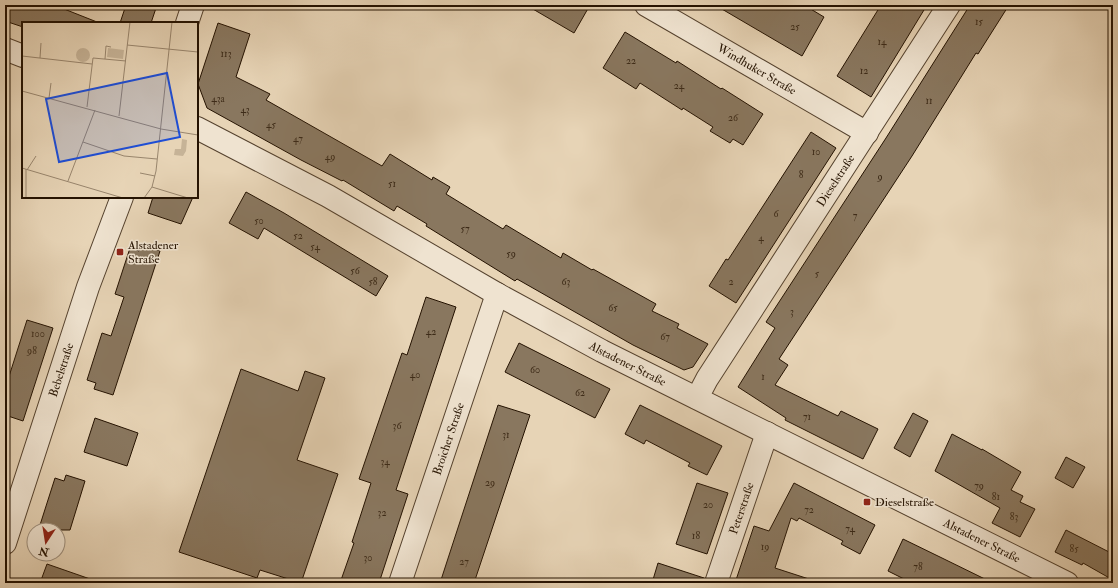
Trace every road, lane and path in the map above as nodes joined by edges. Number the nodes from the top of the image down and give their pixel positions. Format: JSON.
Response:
{"nodes":[{"id":1,"x":193,"y":5,"type":"edge"},
{"id":2,"x":646,"y":5,"type":"edge"},
{"id":3,"x":950,"y":5,"type":"edge"},
{"id":4,"x":187,"y":22,"type":"edge"},
{"id":5,"x":5,"y":49,"type":"edge"},
{"id":6,"x":22,"y":56,"type":"edge"},
{"id":7,"x":198,"y":129,"type":"edge"},
{"id":8,"x":868,"y":133,"type":"junction"},
{"id":9,"x":122,"y":198,"type":"edge"},
{"id":10,"x":497,"y":294,"type":"junction"},
{"id":11,"x":697,"y":398,"type":"junction"},
{"id":12,"x":767,"y":434,"type":"junction"},
{"id":13,"x":5,"y":543,"type":"edge"},
{"id":14,"x":400,"y":583,"type":"edge"},
{"id":15,"x":716,"y":583,"type":"edge"},
{"id":16,"x":1067,"y":583,"type":"edge"}],
"edges":[{"from":1,"to":4,"type":"street"},
{"from":2,"to":8,"type":"street","name":"Windhuker Straße"},
{"from":3,"to":8,"type":"street","name":"Dieselstraße"},
{"from":5,"to":6,"type":"street"},
{"from":7,"to":10,"type":"street","name":"Alstadener Straße"},
{"from":8,"to":11,"type":"street","name":"Dieselstraße"},
{"from":9,"to":13,"type":"street","name":"Bebelstraße"},
{"from":10,"to":11,"type":"street","name":"Alstadener Straße"},
{"from":10,"to":14,"type":"street","name":"Broicher Straße"},
{"from":11,"to":12,"type":"street","name":"Alstadener Straße"},
{"from":12,"to":15,"type":"street","name":"Peterstraße"},
{"from":12,"to":16,"type":"street","name":"Alstadener Straße"}]}
